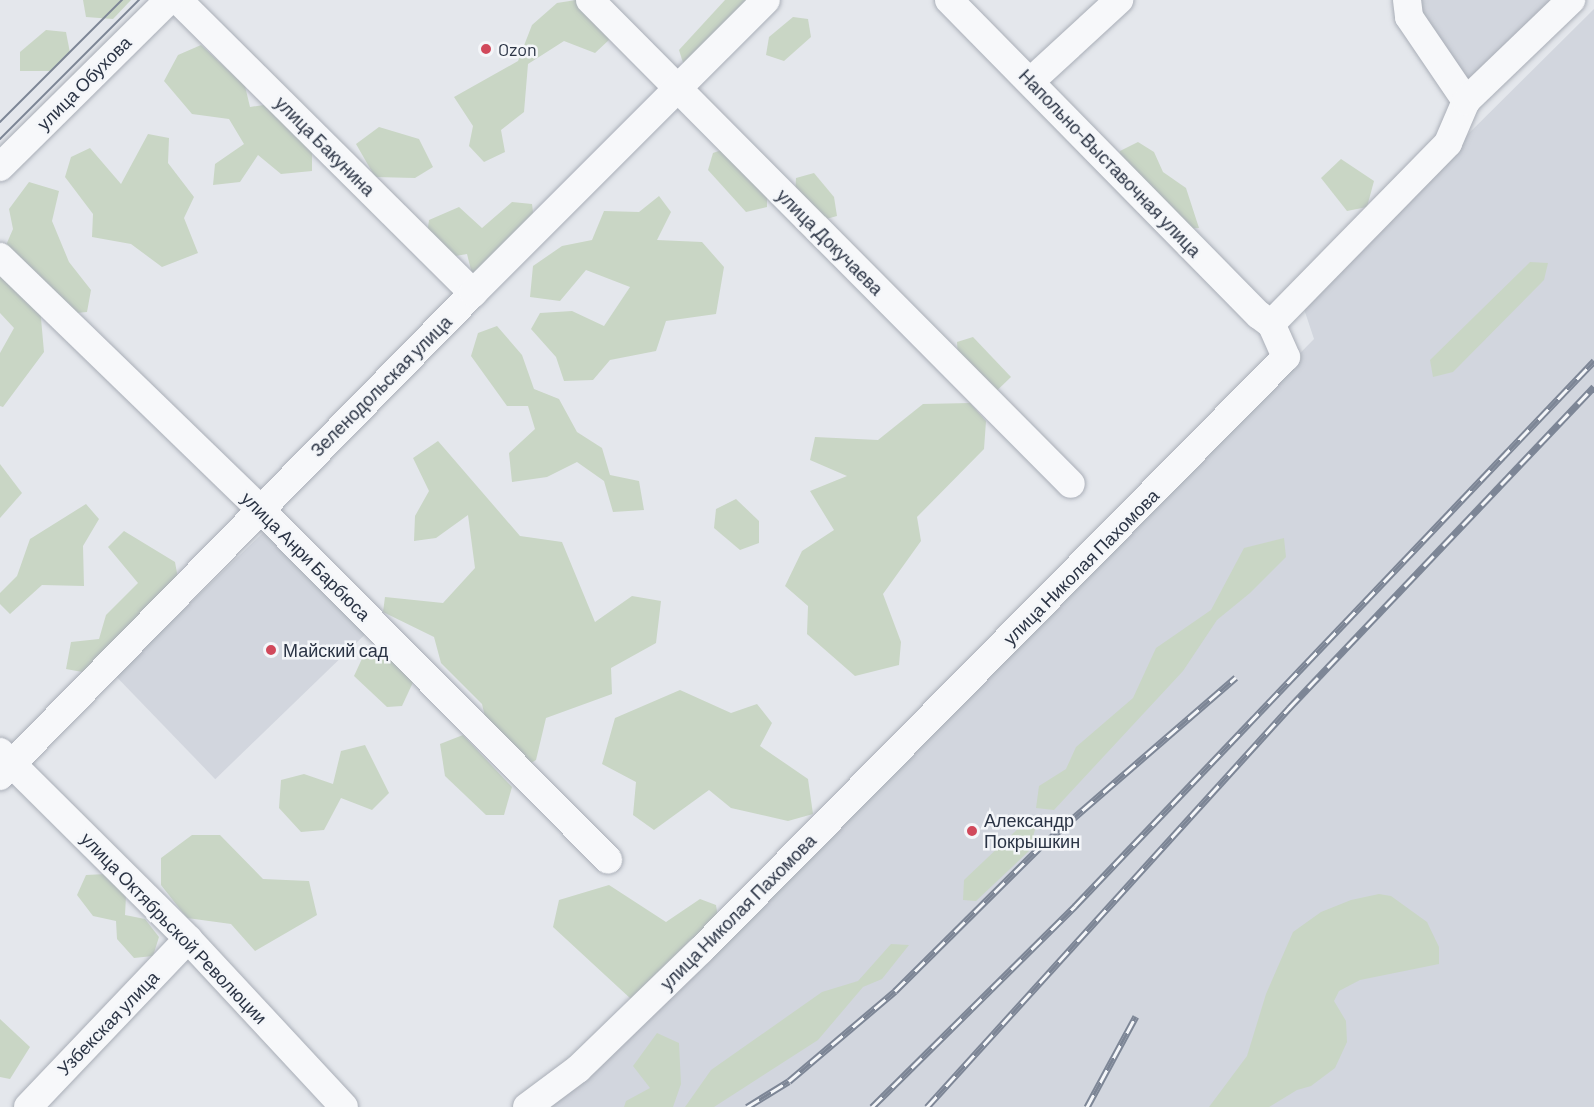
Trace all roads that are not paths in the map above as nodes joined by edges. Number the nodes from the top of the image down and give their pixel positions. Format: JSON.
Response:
{"nodes":[{"id":1,"x":169,"y":0,"type":"edge"},
{"id":2,"x":178,"y":0,"type":"edge"},
{"id":3,"x":590,"y":0,"type":"edge"},
{"id":4,"x":766,"y":0,"type":"edge"},
{"id":5,"x":950,"y":0,"type":"edge"},
{"id":6,"x":1119,"y":0,"type":"edge"},
{"id":7,"x":1407,"y":0,"type":"edge"},
{"id":8,"x":1571,"y":0,"type":"edge"},
{"id":9,"x":1031,"y":81,"type":"junction"},
{"id":10,"x":676,"y":87,"type":"junction"},
{"id":11,"x":1466,"y":101,"type":"junction"},
{"id":12,"x":0,"y":167,"type":"edge"},
{"id":13,"x":0,"y":257,"type":"edge"},
{"id":14,"x":473,"y":292,"type":"junction"},
{"id":15,"x":1272,"y":324,"type":"junction"},
{"id":16,"x":1071,"y":483,"type":"dead end"},
{"id":17,"x":260,"y":509,"type":"junction"},
{"id":18,"x":4,"y":764,"type":"edge"},
{"id":19,"x":608,"y":860,"type":"dead end"},
{"id":20,"x":188,"y":939,"type":"junction"},
{"id":21,"x":28,"y":1107,"type":"edge"},
{"id":22,"x":344,"y":1107,"type":"edge"},
{"id":23,"x":527,"y":1107,"type":"edge"}],
"edges":[{"from":1,"to":12,"type":"street","name":"улица Обухова"},
{"from":2,"to":14,"type":"street","name":"улица Бакунина"},
{"from":3,"to":10,"type":"street","name":"улица Докучаева"},
{"from":4,"to":10,"type":"street","name":"Зеленодольская улица"},
{"from":5,"to":9,"type":"street","name":"Напольно-Выставочная улица"},
{"from":6,"to":9,"type":"street"},
{"from":7,"to":11,"type":"street"},
{"from":8,"to":11,"type":"street"},
{"from":9,"to":15,"type":"street","name":"Напольно-Выставочная улица"},
{"from":10,"to":14,"type":"street","name":"Зеленодольская улица"},
{"from":10,"to":16,"type":"street","name":"улица Докучаева"},
{"from":11,"to":15,"type":"street"},
{"from":13,"to":17,"type":"street","name":"улица Анри Барбюса"},
{"from":14,"to":17,"type":"street","name":"Зеленодольская улица"},
{"from":15,"to":23,"type":"street","name":"улица Николая Пахомова"},
{"from":17,"to":18,"type":"street","name":"Зеленодольская улица"},
{"from":17,"to":19,"type":"street","name":"улица Анри Барбюса"},
{"from":18,"to":20,"type":"street","name":"улица Октябрьской Революции"},
{"from":20,"to":21,"type":"street","name":"Узбекская улица"},
{"from":20,"to":22,"type":"street","name":"улица Октябрьской Революции"}]}
